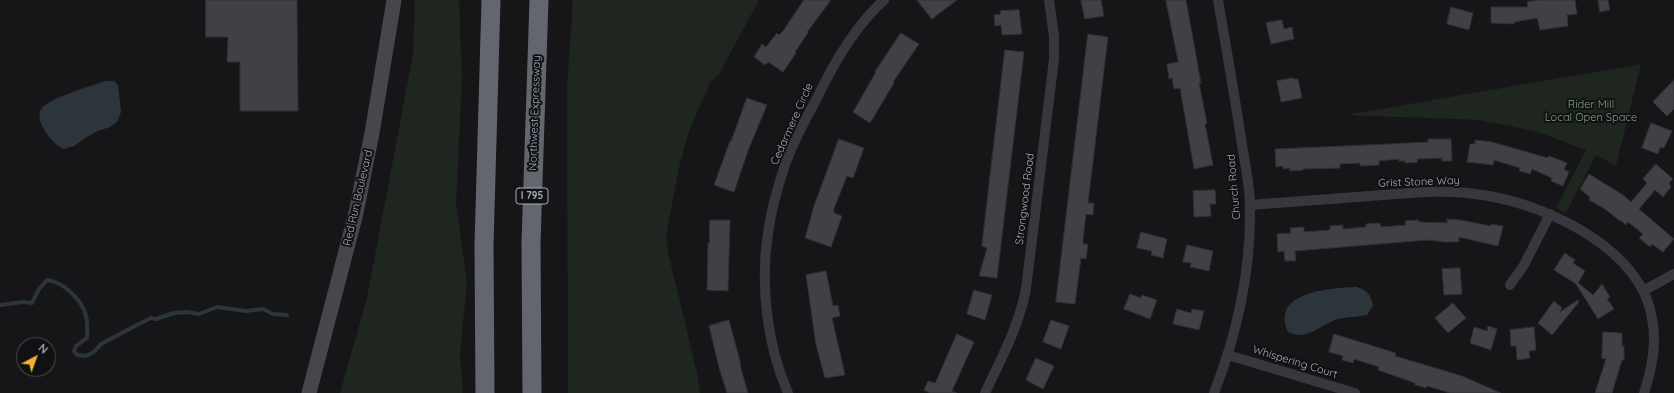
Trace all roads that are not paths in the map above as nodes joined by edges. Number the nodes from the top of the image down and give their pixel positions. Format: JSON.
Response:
{"nodes":[{"id":1,"x":394,"y":0,"type":"edge"},
{"id":2,"x":491,"y":0,"type":"edge"},
{"id":3,"x":540,"y":0,"type":"edge"},
{"id":4,"x":884,"y":0,"type":"edge"},
{"id":5,"x":1049,"y":0,"type":"edge"},
{"id":6,"x":1218,"y":0,"type":"edge"},
{"id":7,"x":1250,"y":205,"type":"junction"},
{"id":8,"x":1550,"y":214,"type":"junction"},
{"id":9,"x":1674,"y":274,"type":"edge"},
{"id":10,"x":1510,"y":285,"type":"dead end"},
{"id":11,"x":1643,"y":291,"type":"junction"},
{"id":12,"x":1228,"y":355,"type":"junction"},
{"id":13,"x":309,"y":393,"type":"edge"},
{"id":14,"x":485,"y":393,"type":"edge"},
{"id":15,"x":532,"y":393,"type":"edge"},
{"id":16,"x":788,"y":393,"type":"edge"},
{"id":17,"x":986,"y":393,"type":"edge"},
{"id":18,"x":1214,"y":393,"type":"edge"},
{"id":19,"x":1355,"y":393,"type":"edge"},
{"id":20,"x":1644,"y":393,"type":"edge"}],
"edges":[{"from":1,"to":13,"type":"main road","name":"Red Run Boulevard"},
{"from":2,"to":14,"type":"highway"},
{"from":3,"to":15,"type":"highway","name":"Northwest Expressway","number":"I 795"},
{"from":4,"to":16,"type":"street","name":"Cedarmere Circle"},
{"from":5,"to":17,"type":"street","name":"Strongwood Road"},
{"from":6,"to":7,"type":"street","name":"Church Road"},
{"from":7,"to":8,"type":"street","name":"Grist Stone Way"},
{"from":7,"to":12,"type":"street","name":"Church Road"},
{"from":8,"to":10,"type":"street"},
{"from":8,"to":11,"type":"street","name":"Grist Stone Way"},
{"from":9,"to":11,"type":"street"},
{"from":11,"to":20,"type":"street","name":"Grist Stone Way"},
{"from":12,"to":18,"type":"street","name":"Church Road"},
{"from":12,"to":19,"type":"street","name":"Whispering Court"}]}
